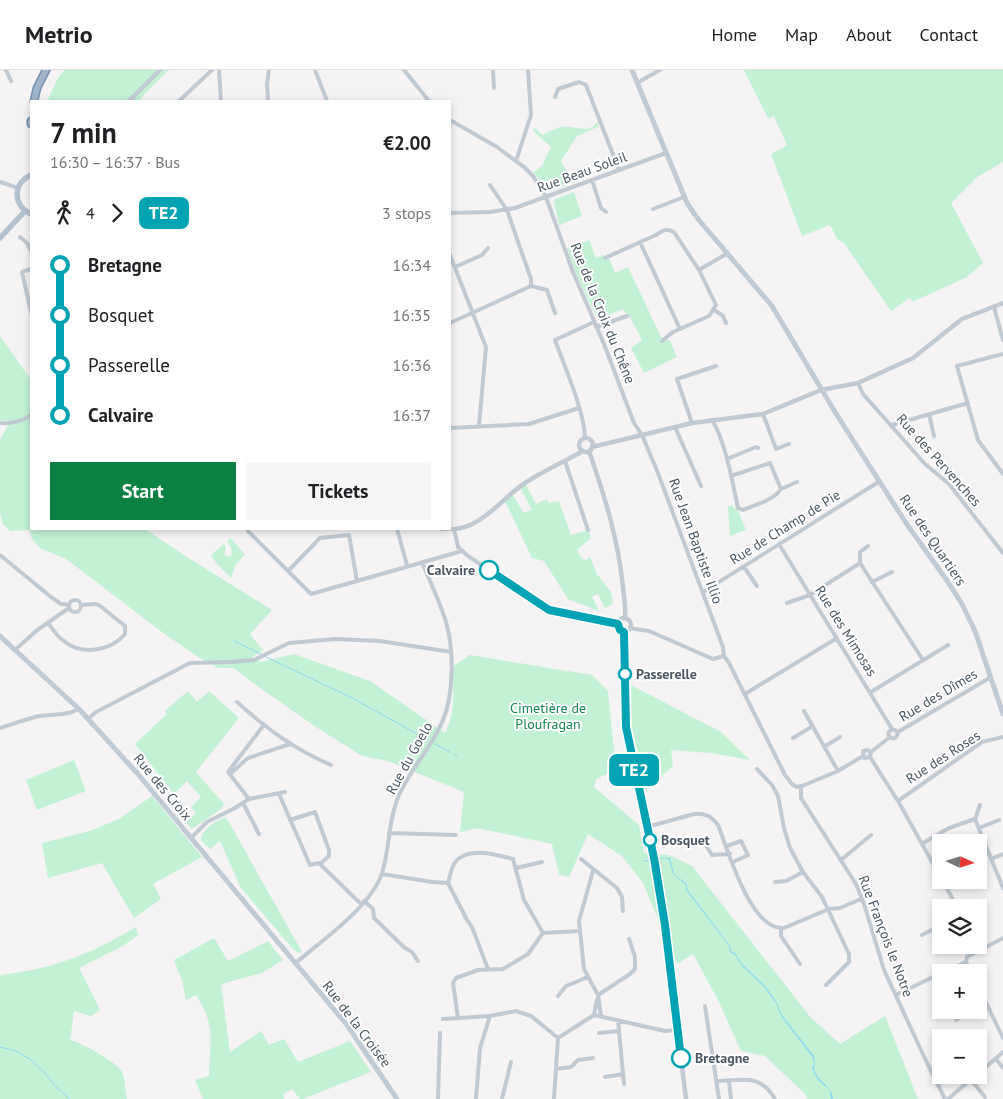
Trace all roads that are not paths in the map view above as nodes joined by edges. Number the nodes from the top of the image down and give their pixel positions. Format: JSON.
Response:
{"nodes":[{"id":1,"x":6,"y":70,"type":"edge"},
{"id":2,"x":160,"y":70,"type":"edge"},
{"id":3,"x":212,"y":70,"type":"edge"},
{"id":4,"x":219,"y":70,"type":"edge"},
{"id":5,"x":270,"y":70,"type":"edge"},
{"id":6,"x":315,"y":70,"type":"edge"},
{"id":7,"x":404,"y":70,"type":"edge"},
{"id":8,"x":493,"y":70,"type":"edge"},
{"id":9,"x":528,"y":70,"type":"edge"},
{"id":10,"x":632,"y":70,"type":"edge"},
{"id":11,"x":660,"y":70,"type":"edge"},
{"id":12,"x":46,"y":71,"type":"edge"},
{"id":13,"x":11,"y":81,"type":"dead end"},
{"id":14,"x":637,"y":82,"type":"junction"},
{"id":15,"x":494,"y":88,"type":"dead end"},
{"id":16,"x":555,"y":97,"type":"dead end"},
{"id":17,"x":34,"y":100,"type":"edge"},
{"id":18,"x":131,"y":100,"type":"edge"},
{"id":19,"x":180,"y":100,"type":"edge"},
{"id":20,"x":221,"y":100,"type":"edge"},
{"id":21,"x":268,"y":100,"type":"edge"},
{"id":22,"x":326,"y":100,"type":"edge"},
{"id":23,"x":428,"y":100,"type":"edge"},
{"id":24,"x":451,"y":121,"type":"edge"},
{"id":25,"x":666,"y":152,"type":"junction"},
{"id":26,"x":516,"y":161,"type":"junction"},
{"id":27,"x":619,"y":170,"type":"junction"},
{"id":28,"x":30,"y":176,"type":"edge"},
{"id":29,"x":592,"y":180,"type":"junction"},
{"id":30,"x":0,"y":182,"type":"edge"},
{"id":31,"x":490,"y":185,"type":"dead end"},
{"id":32,"x":18,"y":188,"type":"junction"},
{"id":33,"x":546,"y":197,"type":"junction"},
{"id":34,"x":684,"y":197,"type":"junction"},
{"id":35,"x":654,"y":209,"type":"dead end"},
{"id":36,"x":507,"y":210,"type":"junction"},
{"id":37,"x":25,"y":211,"type":"junction"},
{"id":38,"x":606,"y":212,"type":"dead end"},
{"id":39,"x":451,"y":213,"type":"edge"},
{"id":40,"x":30,"y":214,"type":"edge"},
{"id":41,"x":20,"y":237,"type":"dead end"},
{"id":42,"x":0,"y":238,"type":"edge"},
{"id":43,"x":640,"y":242,"type":"junction"},
{"id":44,"x":488,"y":248,"type":"dead end"},
{"id":45,"x":30,"y":250,"type":"edge"},
{"id":46,"x":728,"y":253,"type":"junction"},
{"id":47,"x":451,"y":257,"type":"edge"},
{"id":48,"x":604,"y":258,"type":"dead end"},
{"id":49,"x":455,"y":267,"type":"junction"},
{"id":50,"x":30,"y":270,"type":"edge"},
{"id":51,"x":699,"y":270,"type":"junction"},
{"id":52,"x":531,"y":286,"type":"junction"},
{"id":53,"x":1003,"y":302,"type":"edge"},
{"id":54,"x":994,"y":307,"type":"junction"},
{"id":55,"x":30,"y":308,"type":"edge"},
{"id":56,"x":713,"y":310,"type":"junction"},
{"id":57,"x":555,"y":313,"type":"dead end"},
{"id":58,"x":472,"y":314,"type":"junction"},
{"id":59,"x":627,"y":316,"type":"dead end"},
{"id":60,"x":594,"y":322,"type":"junction"},
{"id":61,"x":451,"y":323,"type":"edge"},
{"id":62,"x":726,"y":323,"type":"dead end"},
{"id":63,"x":596,"y":327,"type":"junction"},
{"id":64,"x":680,"y":329,"type":"junction"},
{"id":65,"x":1003,"y":340,"type":"edge"},
{"id":66,"x":662,"y":341,"type":"dead end"},
{"id":67,"x":1003,"y":354,"type":"edge"},
{"id":68,"x":716,"y":366,"type":"dead end"},
{"id":69,"x":858,"y":383,"type":"junction"},
{"id":70,"x":821,"y":390,"type":"junction"},
{"id":71,"x":968,"y":403,"type":"junction"},
{"id":72,"x":579,"y":408,"type":"junction"},
{"id":73,"x":764,"y":414,"type":"junction"},
{"id":74,"x":928,"y":414,"type":"junction"},
{"id":75,"x":30,"y":416,"type":"edge"},
{"id":76,"x":712,"y":420,"type":"junction"},
{"id":77,"x":0,"y":423,"type":"edge"},
{"id":78,"x":692,"y":423,"type":"junction"},
{"id":79,"x":892,"y":425,"type":"junction"},
{"id":80,"x":479,"y":426,"type":"junction"},
{"id":81,"x":675,"y":427,"type":"junction"},
{"id":82,"x":451,"y":428,"type":"edge"},
{"id":83,"x":642,"y":436,"type":"junction"},
{"id":84,"x":934,"y":436,"type":"dead end"},
{"id":85,"x":585,"y":438,"type":"junction"},
{"id":86,"x":789,"y":444,"type":"dead end"},
{"id":87,"x":758,"y":448,"type":"dead end"},
{"id":88,"x":591,"y":449,"type":"junction"},
{"id":89,"x":583,"y":451,"type":"junction"},
{"id":90,"x":726,"y":459,"type":"junction"},
{"id":91,"x":565,"y":461,"type":"junction"},
{"id":92,"x":1003,"y":474,"type":"edge"},
{"id":93,"x":731,"y":476,"type":"junction"},
{"id":94,"x":880,"y":481,"type":"junction"},
{"id":95,"x":797,"y":482,"type":"dead end"},
{"id":96,"x":701,"y":486,"type":"dead end"},
{"id":97,"x":781,"y":489,"type":"junction"},
{"id":98,"x":451,"y":529,"type":"edge"},
{"id":99,"x":248,"y":530,"type":"edge"},
{"id":100,"x":397,"y":530,"type":"edge"},
{"id":101,"x":450,"y":530,"type":"edge"},
{"id":102,"x":588,"y":530,"type":"dead end"},
{"id":103,"x":779,"y":544,"type":"junction"},
{"id":104,"x":868,"y":546,"type":"dead end"},
{"id":105,"x":462,"y":551,"type":"junction"},
{"id":106,"x":1003,"y":553,"type":"edge"},
{"id":107,"x":0,"y":555,"type":"edge"},
{"id":108,"x":422,"y":562,"type":"junction"},
{"id":109,"x":860,"y":563,"type":"junction"},
{"id":110,"x":407,"y":565,"type":"junction"},
{"id":111,"x":744,"y":567,"type":"junction"},
{"id":112,"x":288,"y":571,"type":"junction"},
{"id":113,"x":892,"y":572,"type":"dead end"},
{"id":114,"x":357,"y":580,"type":"junction"},
{"id":115,"x":872,"y":582,"type":"junction"},
{"id":116,"x":757,"y":586,"type":"dead end"},
{"id":117,"x":703,"y":592,"type":"junction"},
{"id":118,"x":810,"y":595,"type":"junction"},
{"id":119,"x":787,"y":603,"type":"dead end"},
{"id":120,"x":81,"y":605,"type":"junction"},
{"id":121,"x":68,"y":607,"type":"junction"},
{"id":122,"x":625,"y":618,"type":"junction"},
{"id":123,"x":48,"y":623,"type":"junction"},
{"id":124,"x":618,"y":624,"type":"junction"},
{"id":125,"x":630,"y":626,"type":"junction"},
{"id":126,"x":624,"y":632,"type":"junction"},
{"id":127,"x":0,"y":636,"type":"edge"},
{"id":128,"x":837,"y":638,"type":"junction"},
{"id":129,"x":948,"y":645,"type":"dead end"},
{"id":130,"x":15,"y":650,"type":"junction"},
{"id":131,"x":451,"y":652,"type":"junction"},
{"id":132,"x":724,"y":656,"type":"junction"},
{"id":133,"x":923,"y":660,"type":"junction"},
{"id":134,"x":991,"y":677,"type":"junction"},
{"id":135,"x":871,"y":692,"type":"junction"},
{"id":136,"x":745,"y":694,"type":"junction"},
{"id":137,"x":237,"y":702,"type":"dead end"},
{"id":138,"x":78,"y":709,"type":"junction"},
{"id":139,"x":804,"y":711,"type":"dead end"},
{"id":140,"x":1003,"y":714,"type":"edge"},
{"id":141,"x":88,"y":718,"type":"junction"},
{"id":142,"x":263,"y":726,"type":"junction"},
{"id":143,"x":813,"y":726,"type":"junction"},
{"id":144,"x":0,"y":728,"type":"edge"},
{"id":145,"x":892,"y":729,"type":"junction"},
{"id":146,"x":898,"y":732,"type":"junction"},
{"id":147,"x":840,"y":737,"type":"dead end"},
{"id":148,"x":890,"y":737,"type":"junction"},
{"id":149,"x":1003,"y":737,"type":"edge"},
{"id":150,"x":793,"y":738,"type":"dead end"},
{"id":151,"x":290,"y":744,"type":"junction"},
{"id":152,"x":824,"y":747,"type":"junction"},
{"id":153,"x":871,"y":752,"type":"junction"},
{"id":154,"x":243,"y":753,"type":"junction"},
{"id":155,"x":864,"y":756,"type":"junction"},
{"id":156,"x":870,"y":757,"type":"junction"},
{"id":157,"x":248,"y":758,"type":"junction"},
{"id":158,"x":331,"y":765,"type":"dead end"},
{"id":159,"x":757,"y":769,"type":"dead end"},
{"id":160,"x":838,"y":771,"type":"junction"},
{"id":161,"x":229,"y":773,"type":"junction"},
{"id":162,"x":802,"y":786,"type":"junction"},
{"id":163,"x":285,"y":792,"type":"dead end"},
{"id":164,"x":279,"y":794,"type":"junction"},
{"id":165,"x":249,"y":799,"type":"junction"},
{"id":166,"x":898,"y":801,"type":"junction"},
{"id":167,"x":243,"y":803,"type":"junction"},
{"id":168,"x":980,"y":806,"type":"dead end"},
{"id":169,"x":975,"y":819,"type":"junction"},
{"id":170,"x":290,"y":820,"type":"junction"},
{"id":171,"x":999,"y":820,"type":"dead end"},
{"id":172,"x":647,"y":827,"type":"junction"},
{"id":173,"x":979,"y":828,"type":"junction"},
{"id":174,"x":389,"y":833,"type":"junction"},
{"id":175,"x":259,"y":834,"type":"dead end"},
{"id":176,"x":456,"y":835,"type":"dead end"},
{"id":177,"x":871,"y":835,"type":"dead end"},
{"id":178,"x":191,"y":838,"type":"junction"},
{"id":179,"x":923,"y":843,"type":"junction"},
{"id":180,"x":705,"y":844,"type":"dead end"},
{"id":181,"x":726,"y":846,"type":"junction"},
{"id":182,"x":730,"y":854,"type":"junction"},
{"id":183,"x":1003,"y":854,"type":"edge"},
{"id":184,"x":580,"y":858,"type":"dead end"},
{"id":185,"x":991,"y":859,"type":"junction"},
{"id":186,"x":841,"y":860,"type":"junction"},
{"id":187,"x":932,"y":860,"type":"edge"},
{"id":188,"x":542,"y":862,"type":"dead end"},
{"id":189,"x":733,"y":862,"type":"junction"},
{"id":190,"x":320,"y":864,"type":"junction"},
{"id":191,"x":516,"y":868,"type":"junction"},
{"id":192,"x":593,"y":871,"type":"junction"},
{"id":193,"x":803,"y":872,"type":"junction"},
{"id":194,"x":1003,"y":873,"type":"edge"},
{"id":195,"x":382,"y":874,"type":"junction"},
{"id":196,"x":998,"y":875,"type":"junction"},
{"id":197,"x":775,"y":882,"type":"dead end"},
{"id":198,"x":448,"y":883,"type":"junction"},
{"id":199,"x":1003,"y":888,"type":"edge"},
{"id":200,"x":861,"y":899,"type":"junction"},
{"id":201,"x":363,"y":902,"type":"junction"},
{"id":202,"x":829,"y":909,"type":"junction"},
{"id":203,"x":624,"y":911,"type":"dead end"},
{"id":204,"x":781,"y":928,"type":"junction"},
{"id":205,"x":932,"y":930,"type":"edge"},
{"id":206,"x":580,"y":931,"type":"junction"},
{"id":207,"x":543,"y":933,"type":"junction"},
{"id":208,"x":922,"y":935,"type":"dead end"},
{"id":209,"x":1003,"y":938,"type":"edge"},
{"id":210,"x":629,"y":939,"type":"dead end"},
{"id":211,"x":987,"y":944,"type":"edge"},
{"id":212,"x":971,"y":954,"type":"edge"},
{"id":213,"x":418,"y":961,"type":"dead end"},
{"id":214,"x":966,"y":962,"type":"joint"},
{"id":215,"x":296,"y":963,"type":"junction"},
{"id":216,"x":800,"y":964,"type":"dead end"},
{"id":217,"x":962,"y":964,"type":"edge"},
{"id":218,"x":488,"y":969,"type":"junction"},
{"id":219,"x":588,"y":977,"type":"junction"},
{"id":220,"x":932,"y":978,"type":"edge"},
{"id":221,"x":826,"y":985,"type":"dead end"},
{"id":222,"x":598,"y":995,"type":"junction"},
{"id":223,"x":896,"y":995,"type":"junction"},
{"id":224,"x":558,"y":996,"type":"dead end"},
{"id":225,"x":987,"y":1005,"type":"edge"},
{"id":226,"x":705,"y":1006,"type":"dead end"},
{"id":227,"x":594,"y":1015,"type":"junction"},
{"id":228,"x":490,"y":1016,"type":"junction"},
{"id":229,"x":601,"y":1016,"type":"junction"},
{"id":230,"x":458,"y":1018,"type":"junction"},
{"id":231,"x":443,"y":1019,"type":"dead end"},
{"id":232,"x":618,"y":1020,"type":"junction"},
{"id":233,"x":677,"y":1030,"type":"junction"},
{"id":234,"x":619,"y":1031,"type":"junction"},
{"id":235,"x":440,"y":1033,"type":"dead end"},
{"id":236,"x":599,"y":1033,"type":"dead end"},
{"id":237,"x":558,"y":1038,"type":"junction"},
{"id":238,"x":1003,"y":1038,"type":"edge"},
{"id":239,"x":1003,"y":1052,"type":"edge"},
{"id":240,"x":593,"y":1058,"type":"dead end"},
{"id":241,"x":996,"y":1059,"type":"junction"},
{"id":242,"x":511,"y":1062,"type":"dead end"},
{"id":243,"x":987,"y":1066,"type":"edge"},
{"id":244,"x":1003,"y":1068,"type":"edge"},
{"id":245,"x":556,"y":1069,"type":"junction"},
{"id":246,"x":623,"y":1074,"type":"junction"},
{"id":247,"x":605,"y":1077,"type":"dead end"},
{"id":248,"x":716,"y":1081,"type":"junction"},
{"id":249,"x":729,"y":1081,"type":"junction"},
{"id":250,"x":624,"y":1084,"type":"dead end"},
{"id":251,"x":966,"y":1084,"type":"edge"},
{"id":252,"x":975,"y":1084,"type":"edge"},
{"id":253,"x":986,"y":1097,"type":"dead end"},
{"id":254,"x":396,"y":1098,"type":"edge"},
{"id":255,"x":438,"y":1099,"type":"edge"},
{"id":256,"x":476,"y":1099,"type":"edge"},
{"id":257,"x":502,"y":1099,"type":"edge"},
{"id":258,"x":554,"y":1099,"type":"edge"},
{"id":259,"x":686,"y":1099,"type":"edge"},
{"id":260,"x":719,"y":1099,"type":"edge"},
{"id":261,"x":731,"y":1099,"type":"edge"},
{"id":262,"x":775,"y":1099,"type":"edge"},
{"id":263,"x":947,"y":1099,"type":"edge"}],
"edges":[{"from":1,"to":13,"type":"street"},
{"from":2,"to":18,"type":"street"},
{"from":3,"to":19,"type":"street"},
{"from":4,"to":20,"type":"street"},
{"from":5,"to":21,"type":"street"},
{"from":6,"to":22,"type":"street"},
{"from":7,"to":23,"type":"street"},
{"from":8,"to":15,"type":"street"},
{"from":9,"to":26,"type":"street"},
{"from":10,"to":14,"type":"main road","name":"Rue des Quartiers"},
{"from":11,"to":14,"type":"street"},
{"from":12,"to":17,"type":"highway"},
{"from":14,"to":25,"type":"main road","name":"Rue des Quartiers"},
{"from":16,"to":27,"type":"street"},
{"from":24,"to":26,"type":"street","name":"Rue de la Croix du Chêne"},
{"from":25,"to":27,"type":"street","name":"Rue Beau Soleil"},
{"from":25,"to":34,"type":"main road","name":"Rue des Quartiers"},
{"from":26,"to":33,"type":"street","name":"Rue de la Croix du Chêne"},
{"from":27,"to":29,"type":"street","name":"Rue Beau Soleil"},
{"from":28,"to":32,"type":"main road"},
{"from":29,"to":33,"type":"street","name":"Rue Beau Soleil"},
{"from":29,"to":38,"type":"street"},
{"from":30,"to":32,"type":"street"},
{"from":31,"to":36,"type":"street"},
{"from":32,"to":37,"type":"main road"},
{"from":33,"to":36,"type":"street","name":"Rue Beau Soleil"},
{"from":33,"to":60,"type":"street","name":"Rue de la Croix du Chêne"},
{"from":34,"to":35,"type":"street"},
{"from":34,"to":46,"type":"main road","name":"Rue des Quartiers"},
{"from":36,"to":39,"type":"street","name":"Rue Beau Soleil"},
{"from":36,"to":52,"type":"street"},
{"from":37,"to":40,"type":"main road"},
{"from":37,"to":42,"type":"main road"},
{"from":41,"to":45,"type":"street"},
{"from":43,"to":48,"type":"street"},
{"from":43,"to":51,"type":"street"},
{"from":43,"to":64,"type":"street"},
{"from":44,"to":49,"type":"street"},
{"from":46,"to":51,"type":"street"},
{"from":46,"to":70,"type":"main road","name":"Rue des Quartiers"},
{"from":47,"to":49,"type":"street"},
{"from":49,"to":58,"type":"street"},
{"from":50,"to":55,"type":"street"},
{"from":51,"to":56,"type":"street"},
{"from":52,"to":57,"type":"street"},
{"from":52,"to":58,"type":"street"},
{"from":53,"to":54,"type":"street"},
{"from":54,"to":65,"type":"street"},
{"from":54,"to":69,"type":"street"},
{"from":56,"to":62,"type":"street"},
{"from":56,"to":64,"type":"street"},
{"from":58,"to":61,"type":"street"},
{"from":58,"to":80,"type":"street"},
{"from":59,"to":63,"type":"street"},
{"from":60,"to":63,"type":"street","name":"Rue de la Croix du Chêne"},
{"from":60,"to":72,"type":"street"},
{"from":63,"to":83,"type":"street","name":"Rue de la Croix du Chêne"},
{"from":64,"to":66,"type":"street"},
{"from":67,"to":71,"type":"street"},
{"from":68,"to":78,"type":"street"},
{"from":69,"to":70,"type":"street"},
{"from":69,"to":79,"type":"street","name":"Rue des Pervenches"},
{"from":70,"to":73,"type":"street"},
{"from":70,"to":94,"type":"main road","name":"Rue des Quartiers"},
{"from":71,"to":74,"type":"street"},
{"from":71,"to":92,"type":"street"},
{"from":72,"to":80,"type":"street"},
{"from":72,"to":85,"type":"street"},
{"from":73,"to":76,"type":"street"},
{"from":73,"to":86,"type":"street"},
{"from":74,"to":79,"type":"street"},
{"from":74,"to":84,"type":"street"},
{"from":75,"to":77,"type":"street"},
{"from":76,"to":78,"type":"street"},
{"from":76,"to":90,"type":"street"},
{"from":78,"to":81,"type":"street"},
{"from":79,"to":106,"type":"street","name":"Rue des Pervenches"},
{"from":80,"to":82,"type":"street"},
{"from":81,"to":83,"type":"street"},
{"from":81,"to":96,"type":"street"},
{"from":83,"to":88,"type":"street"},
{"from":83,"to":117,"type":"street","name":"Rue Jean Baptiste Illio"},
{"from":85,"to":88,"type":"street"},
{"from":85,"to":89,"type":"street"},
{"from":87,"to":90,"type":"street"},
{"from":88,"to":89,"type":"street"},
{"from":88,"to":122,"type":"street"},
{"from":89,"to":91,"type":"street"},
{"from":90,"to":93,"type":"street"},
{"from":91,"to":98,"type":"street"},
{"from":91,"to":102,"type":"street"},
{"from":93,"to":97,"type":"street"},
{"from":93,"to":97,"type":"street"},
{"from":94,"to":103,"type":"street","name":"Rue de Champ de Pie"},
{"from":94,"to":134,"type":"main road","name":"Rue des Quartiers"},
{"from":95,"to":97,"type":"street"},
{"from":99,"to":112,"type":"street"},
{"from":100,"to":110,"type":"street"},
{"from":101,"to":105,"type":"street"},
{"from":103,"to":111,"type":"street","name":"Rue de Champ de Pie"},
{"from":103,"to":118,"type":"street","name":"Rue des Mimosas"},
{"from":104,"to":109,"type":"street"},
{"from":105,"to":108,"type":"street"},
{"from":105,"to":124,"type":"street"},
{"from":107,"to":121,"type":"street"},
{"from":108,"to":110,"type":"street"},
{"from":108,"to":131,"type":"street","name":"Rue du Goelo"},
{"from":109,"to":115,"type":"street"},
{"from":109,"to":118,"type":"street"},
{"from":110,"to":114,"type":"street"},
{"from":111,"to":116,"type":"street"},
{"from":111,"to":117,"type":"street","name":"Rue de Champ de Pie"},
{"from":112,"to":114,"type":"street"},
{"from":112,"to":114,"type":"street"},
{"from":113,"to":115,"type":"street"},
{"from":115,"to":133,"type":"street"},
{"from":117,"to":132,"type":"street","name":"Rue Jean Baptiste Illio"},
{"from":118,"to":119,"type":"street"},
{"from":118,"to":128,"type":"street","name":"Rue des Mimosas"},
{"from":120,"to":121,"type":"street"},
{"from":120,"to":121,"type":"street"},
{"from":120,"to":123,"type":"street"},
{"from":121,"to":123,"type":"street"},
{"from":122,"to":124,"type":"street"},
{"from":122,"to":125,"type":"street"},
{"from":123,"to":130,"type":"street"},
{"from":124,"to":126,"type":"street"},
{"from":125,"to":126,"type":"street"},
{"from":125,"to":132,"type":"street"},
{"from":126,"to":172,"type":"street"},
{"from":127,"to":130,"type":"main road","name":"Rue des Croix"},
{"from":128,"to":135,"type":"street","name":"Rue des Mimosas"},
{"from":128,"to":136,"type":"street"},
{"from":129,"to":133,"type":"street"},
{"from":130,"to":138,"type":"main road","name":"Rue des Croix"},
{"from":131,"to":141,"type":"street"},
{"from":131,"to":174,"type":"street","name":"Rue du Goelo"},
{"from":132,"to":136,"type":"street"},
{"from":133,"to":135,"type":"street"},
{"from":134,"to":140,"type":"main road","name":"Rue des Quartiers"},
{"from":134,"to":146,"type":"street","name":"Rue des Dîmes"},
{"from":135,"to":145,"type":"street","name":"Rue des Mimosas"},
{"from":136,"to":162,"type":"street"},
{"from":137,"to":142,"type":"street"},
{"from":138,"to":141,"type":"main road","name":"Rue des Croix"},
{"from":138,"to":144,"type":"street"},
{"from":139,"to":143,"type":"street"},
{"from":141,"to":178,"type":"main road","name":"Rue des Croix"},
{"from":142,"to":151,"type":"street"},
{"from":142,"to":154,"type":"street"},
{"from":143,"to":150,"type":"street"},
{"from":143,"to":152,"type":"street"},
{"from":145,"to":146,"type":"street"},
{"from":145,"to":148,"type":"street"},
{"from":146,"to":148,"type":"street","name":"Rue des Dîmes"},
{"from":147,"to":152,"type":"street"},
{"from":148,"to":153,"type":"street","name":"Rue des Dîmes"},
{"from":149,"to":166,"type":"street","name":"Rue des Roses"},
{"from":151,"to":157,"type":"street"},
{"from":151,"to":158,"type":"street"},
{"from":152,"to":160,"type":"street"},
{"from":153,"to":155,"type":"street"},
{"from":153,"to":156,"type":"street"},
{"from":154,"to":157,"type":"street"},
{"from":154,"to":161,"type":"street"},
{"from":155,"to":156,"type":"street"},
{"from":155,"to":160,"type":"street"},
{"from":156,"to":166,"type":"street"},
{"from":157,"to":161,"type":"street"},
{"from":159,"to":193,"type":"street"},
{"from":160,"to":162,"type":"street"},
{"from":161,"to":165,"type":"street"},
{"from":162,"to":186,"type":"street","name":"Rue François le Notre"},
{"from":163,"to":164,"type":"street"},
{"from":164,"to":165,"type":"street"},
{"from":164,"to":170,"type":"street"},
{"from":165,"to":167,"type":"street"},
{"from":166,"to":179,"type":"street"},
{"from":167,"to":175,"type":"street"},
{"from":167,"to":178,"type":"street"},
{"from":168,"to":169,"type":"street"},
{"from":169,"to":173,"type":"street"},
{"from":169,"to":179,"type":"street"},
{"from":170,"to":190,"type":"street"},
{"from":170,"to":190,"type":"street"},
{"from":171,"to":173,"type":"street"},
{"from":172,"to":181,"type":"street"},
{"from":172,"to":233,"type":"street"},
{"from":173,"to":185,"type":"street"},
{"from":174,"to":176,"type":"street"},
{"from":174,"to":195,"type":"street","name":"Rue du Goelo"},
{"from":177,"to":186,"type":"street"},
{"from":178,"to":215,"type":"main road","name":"Rue des Croix"},
{"from":179,"to":187,"type":"street"},
{"from":180,"to":182,"type":"street"},
{"from":181,"to":182,"type":"street"},
{"from":181,"to":189,"type":"street"},
{"from":182,"to":189,"type":"street"},
{"from":183,"to":185,"type":"street"},
{"from":184,"to":192,"type":"street"},
{"from":185,"to":196,"type":"street"},
{"from":186,"to":200,"type":"street","name":"Rue François le Notre"},
{"from":188,"to":191,"type":"street"},
{"from":189,"to":204,"type":"street"},
{"from":190,"to":201,"type":"street"},
{"from":191,"to":198,"type":"street"},
{"from":191,"to":207,"type":"street"},
{"from":192,"to":203,"type":"street"},
{"from":192,"to":206,"type":"street"},
{"from":193,"to":197,"type":"street"},
{"from":193,"to":202,"type":"street"},
{"from":194,"to":196,"type":"street"},
{"from":195,"to":198,"type":"street"},
{"from":195,"to":201,"type":"street","name":"Rue du Goelo"},
{"from":196,"to":199,"type":"street"},
{"from":198,"to":218,"type":"street"},
{"from":200,"to":202,"type":"street"},
{"from":200,"to":223,"type":"street","name":"Rue François le Notre"},
{"from":201,"to":213,"type":"street"},
{"from":201,"to":215,"type":"street","name":"Rue du Goelo"},
{"from":202,"to":204,"type":"street"},
{"from":202,"to":221,"type":"street"},
{"from":204,"to":216,"type":"street"},
{"from":205,"to":208,"type":"street"},
{"from":206,"to":207,"type":"street"},
{"from":206,"to":219,"type":"street"},
{"from":207,"to":218,"type":"street"},
{"from":209,"to":211,"type":"street"},
{"from":210,"to":222,"type":"street"},
{"from":212,"to":214,"type":"street"},
{"from":214,"to":217,"type":"street"},
{"from":215,"to":254,"type":"main road","name":"Rue de la Croisée"},
{"from":218,"to":230,"type":"street"},
{"from":219,"to":222,"type":"street"},
{"from":219,"to":224,"type":"street"},
{"from":220,"to":223,"type":"street"},
{"from":222,"to":227,"type":"street"},
{"from":222,"to":229,"type":"street"},
{"from":223,"to":263,"type":"street","name":"Rue François le Notre"},
{"from":225,"to":238,"type":"street"},
{"from":226,"to":248,"type":"street"},
{"from":227,"to":229,"type":"street"},
{"from":227,"to":237,"type":"street"},
{"from":228,"to":230,"type":"street"},
{"from":228,"to":237,"type":"street"},
{"from":228,"to":256,"type":"street"},
{"from":229,"to":232,"type":"street"},
{"from":230,"to":231,"type":"street"},
{"from":232,"to":233,"type":"street"},
{"from":232,"to":234,"type":"street"},
{"from":233,"to":259,"type":"street"},
{"from":234,"to":236,"type":"street"},
{"from":234,"to":246,"type":"street"},
{"from":235,"to":255,"type":"street"},
{"from":237,"to":245,"type":"street"},
{"from":239,"to":241,"type":"street"},
{"from":240,"to":245,"type":"street"},
{"from":241,"to":243,"type":"street"},
{"from":241,"to":244,"type":"street"},
{"from":242,"to":257,"type":"street"},
{"from":245,"to":258,"type":"street"},
{"from":246,"to":247,"type":"street"},
{"from":246,"to":250,"type":"street"},
{"from":248,"to":249,"type":"street"},
{"from":248,"to":260,"type":"street"},
{"from":249,"to":261,"type":"street"},
{"from":249,"to":262,"type":"street"},
{"from":251,"to":263,"type":"street"},
{"from":252,"to":253,"type":"street"}]}
